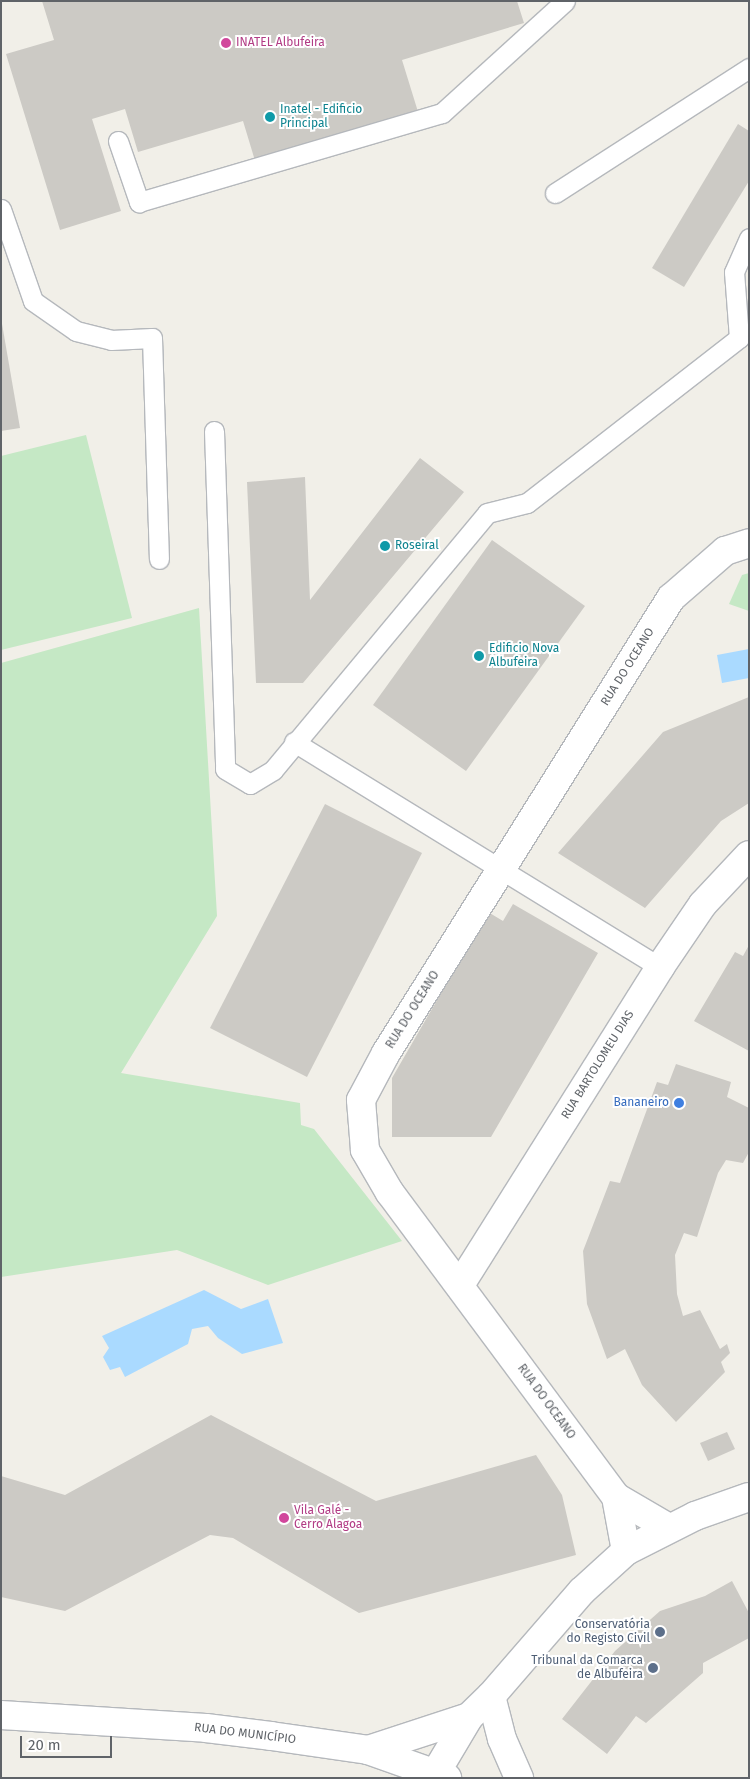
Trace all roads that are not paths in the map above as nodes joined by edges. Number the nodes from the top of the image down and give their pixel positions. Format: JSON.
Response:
{"nodes":[{"id":1,"x":565,"y":1,"type":"edge"},
{"id":2,"x":749,"y":68,"type":"edge"},
{"id":3,"x":118,"y":141,"type":"dead end"},
{"id":4,"x":555,"y":193,"type":"dead end"},
{"id":5,"x":1,"y":209,"type":"edge"},
{"id":6,"x":749,"y":238,"type":"edge"},
{"id":7,"x":744,"y":344,"type":"edge"},
{"id":8,"x":214,"y":430,"type":"dead end"},
{"id":9,"x":749,"y":543,"type":"edge"},
{"id":10,"x":159,"y":559,"type":"dead end"},
{"id":11,"x":294,"y":742,"type":"junction"},
{"id":12,"x":749,"y":855,"type":"edge"},
{"id":13,"x":501,"y":869,"type":"junction"},
{"id":14,"x":660,"y":967,"type":"junction"},
{"id":15,"x":460,"y":1285,"type":"junction"},
{"id":16,"x":616,"y":1497,"type":"junction"},
{"id":17,"x":749,"y":1497,"type":"edge"},
{"id":18,"x":669,"y":1528,"type":"junction"},
{"id":19,"x":626,"y":1551,"type":"junction"},
{"id":20,"x":491,"y":1696,"type":"junction"},
{"id":21,"x":1,"y":1715,"type":"edge"},
{"id":22,"x":469,"y":1717,"type":"junction"},
{"id":23,"x":368,"y":1750,"type":"junction"},
{"id":24,"x":438,"y":1776,"type":"edge"},
{"id":25,"x":519,"y":1778,"type":"edge"}],
"edges":[{"from":1,"to":3,"type":"lane"},
{"from":2,"to":4,"type":"lane"},
{"from":5,"to":10,"type":"lane"},
{"from":6,"to":7,"type":"lane"},
{"from":7,"to":11,"type":"lane"},
{"from":8,"to":11,"type":"lane"},
{"from":9,"to":13,"type":"street","name":"RUA DO OCEANO"},
{"from":11,"to":13,"type":"lane"},
{"from":12,"to":14,"type":"street","name":"RUA BARTOLOMEU DIAS"},
{"from":13,"to":14,"type":"lane"},
{"from":13,"to":15,"type":"street","name":"RUA DO OCEANO"},
{"from":14,"to":15,"type":"street","name":"RUA BARTOLOMEU DIAS"},
{"from":15,"to":16,"type":"street","name":"RUA DO OCEANO"},
{"from":16,"to":18,"type":"street"},
{"from":16,"to":19,"type":"street"},
{"from":17,"to":18,"type":"street"},
{"from":18,"to":19,"type":"street"},
{"from":19,"to":20,"type":"street"},
{"from":20,"to":22,"type":"street"},
{"from":20,"to":25,"type":"street"},
{"from":21,"to":23,"type":"street","name":"RUA DO MUNICÍPIO"},
{"from":22,"to":23,"type":"street"},
{"from":22,"to":24,"type":"street"},
{"from":23,"to":24,"type":"street"}]}
